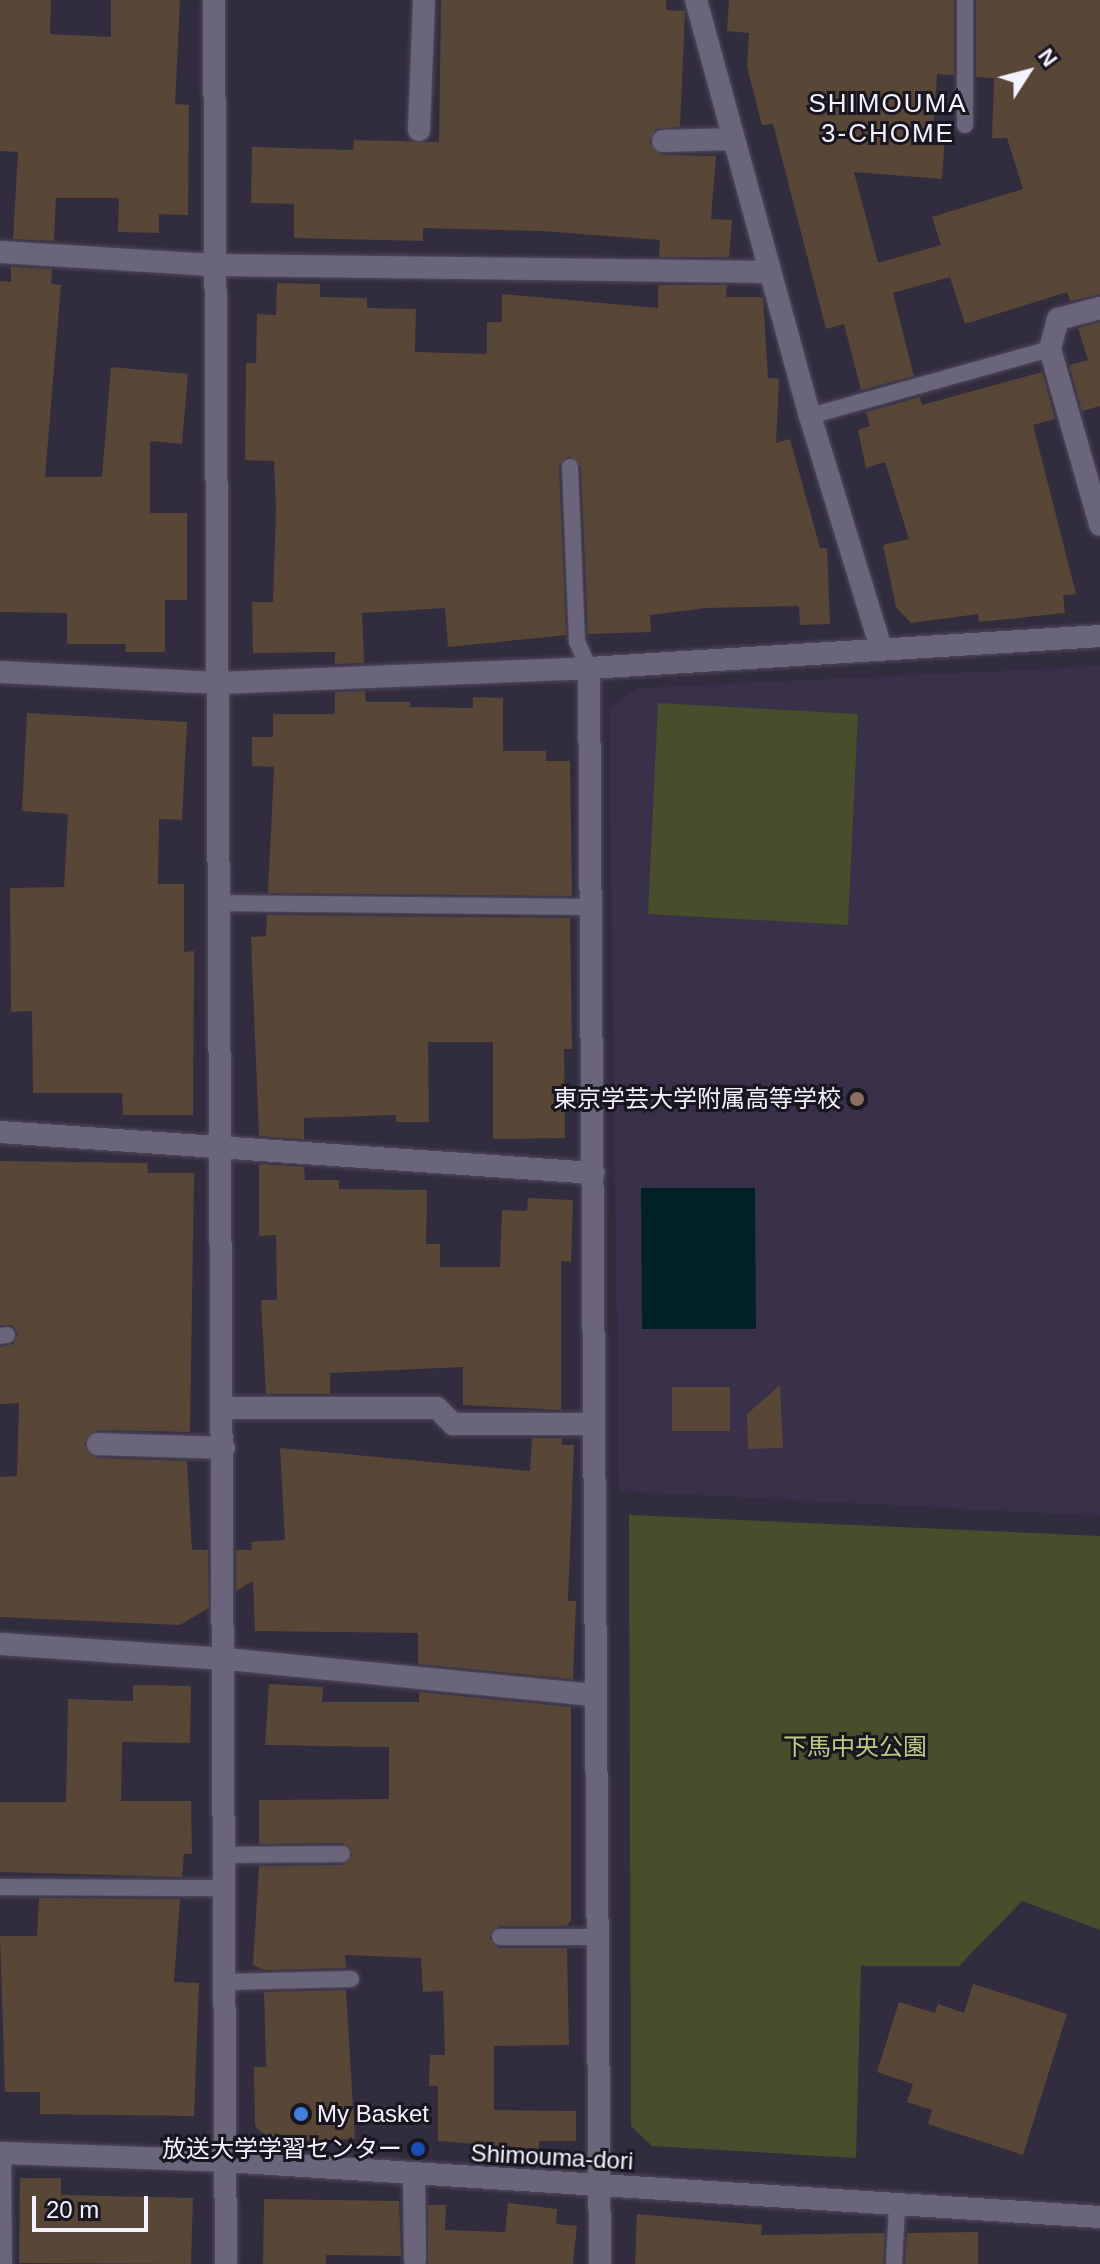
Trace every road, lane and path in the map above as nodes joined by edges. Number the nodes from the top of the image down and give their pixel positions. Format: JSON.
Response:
{"nodes":[{"id":1,"x":214,"y":0,"type":"edge"},
{"id":2,"x":424,"y":0,"type":"edge"},
{"id":3,"x":696,"y":0,"type":"edge"},
{"id":4,"x":965,"y":0,"type":"edge"},
{"id":5,"x":965,"y":125,"type":"dead end"},
{"id":6,"x":419,"y":130,"type":"dead end"},
{"id":7,"x":733,"y":139,"type":"junction"},
{"id":8,"x":663,"y":141,"type":"dead end"},
{"id":9,"x":0,"y":252,"type":"edge"},
{"id":10,"x":213,"y":265,"type":"junction"},
{"id":11,"x":770,"y":272,"type":"junction"},
{"id":12,"x":1100,"y":308,"type":"edge"},
{"id":13,"x":1050,"y":349,"type":"junction"},
{"id":14,"x":810,"y":416,"type":"junction"},
{"id":15,"x":570,"y":467,"type":"dead end"},
{"id":16,"x":1100,"y":525,"type":"edge"},
{"id":17,"x":1100,"y":636,"type":"edge"},
{"id":18,"x":881,"y":648,"type":"junction"},
{"id":19,"x":589,"y":668,"type":"junction"},
{"id":20,"x":0,"y":672,"type":"edge"},
{"id":21,"x":219,"y":683,"type":"junction"},
{"id":22,"x":218,"y":903,"type":"junction"},
{"id":23,"x":588,"y":907,"type":"junction"},
{"id":24,"x":0,"y":1132,"type":"edge"},
{"id":25,"x":223,"y":1149,"type":"junction"},
{"id":26,"x":594,"y":1173,"type":"junction"},
{"id":27,"x":224,"y":1408,"type":"junction"},
{"id":28,"x":591,"y":1424,"type":"junction"},
{"id":29,"x":98,"y":1444,"type":"dead end"},
{"id":30,"x":224,"y":1448,"type":"junction"},
{"id":31,"x":0,"y":1644,"type":"edge"},
{"id":32,"x":226,"y":1659,"type":"junction"},
{"id":33,"x":592,"y":1695,"type":"junction"},
{"id":34,"x":342,"y":1854,"type":"dead end"},
{"id":35,"x":225,"y":1855,"type":"junction"},
{"id":36,"x":0,"y":1887,"type":"edge"},
{"id":37,"x":225,"y":1888,"type":"junction"},
{"id":38,"x":500,"y":1937,"type":"dead end"},
{"id":39,"x":594,"y":1937,"type":"junction"},
{"id":40,"x":351,"y":1979,"type":"dead end"},
{"id":41,"x":225,"y":1982,"type":"junction"},
{"id":42,"x":2,"y":2153,"type":"edge"},
{"id":43,"x":225,"y":2161,"type":"junction"},
{"id":44,"x":414,"y":2175,"type":"junction"},
{"id":45,"x":596,"y":2185,"type":"junction"},
{"id":46,"x":897,"y":2206,"type":"junction"},
{"id":47,"x":1100,"y":2217,"type":"edge"},
{"id":48,"x":415,"y":2259,"type":"dead end"},
{"id":49,"x":4,"y":2264,"type":"edge"},
{"id":50,"x":226,"y":2264,"type":"edge"},
{"id":51,"x":600,"y":2264,"type":"edge"},
{"id":52,"x":894,"y":2264,"type":"edge"}],
"edges":[{"from":1,"to":10,"type":"street"},
{"from":2,"to":6,"type":"street"},
{"from":3,"to":7,"type":"street"},
{"from":4,"to":5,"type":"lane"},
{"from":7,"to":8,"type":"street"},
{"from":7,"to":11,"type":"street"},
{"from":9,"to":10,"type":"street"},
{"from":10,"to":11,"type":"street"},
{"from":10,"to":21,"type":"street"},
{"from":11,"to":14,"type":"street"},
{"from":12,"to":13,"type":"street"},
{"from":13,"to":14,"type":"lane"},
{"from":13,"to":16,"type":"street"},
{"from":14,"to":18,"type":"street"},
{"from":15,"to":19,"type":"lane"},
{"from":17,"to":18,"type":"street"},
{"from":18,"to":19,"type":"street"},
{"from":19,"to":21,"type":"street"},
{"from":19,"to":23,"type":"street"},
{"from":20,"to":21,"type":"street"},
{"from":21,"to":22,"type":"street"},
{"from":22,"to":23,"type":"lane"},
{"from":22,"to":25,"type":"street"},
{"from":23,"to":26,"type":"street"},
{"from":24,"to":25,"type":"street"},
{"from":25,"to":26,"type":"street"},
{"from":25,"to":27,"type":"street"},
{"from":26,"to":28,"type":"street"},
{"from":27,"to":28,"type":"street"},
{"from":27,"to":30,"type":"street"},
{"from":28,"to":33,"type":"street"},
{"from":29,"to":30,"type":"street"},
{"from":30,"to":32,"type":"street"},
{"from":31,"to":32,"type":"street"},
{"from":32,"to":33,"type":"street"},
{"from":32,"to":35,"type":"street"},
{"from":33,"to":39,"type":"street"},
{"from":34,"to":35,"type":"lane"},
{"from":35,"to":37,"type":"street"},
{"from":36,"to":37,"type":"lane"},
{"from":37,"to":41,"type":"street"},
{"from":38,"to":39,"type":"lane"},
{"from":39,"to":45,"type":"street"},
{"from":40,"to":41,"type":"lane"},
{"from":41,"to":43,"type":"street"},
{"from":42,"to":43,"type":"street","name":"Shimouma-dori"},
{"from":42,"to":49,"type":"lane"},
{"from":43,"to":44,"type":"street","name":"Shimouma-dori"},
{"from":43,"to":50,"type":"street"},
{"from":44,"to":45,"type":"street","name":"Shimouma-dori"},
{"from":44,"to":48,"type":"street"},
{"from":45,"to":46,"type":"street","name":"Shimouma-dori"},
{"from":45,"to":51,"type":"street"},
{"from":46,"to":47,"type":"street","name":"Shimouma-dori"},
{"from":46,"to":52,"type":"lane"}]}
